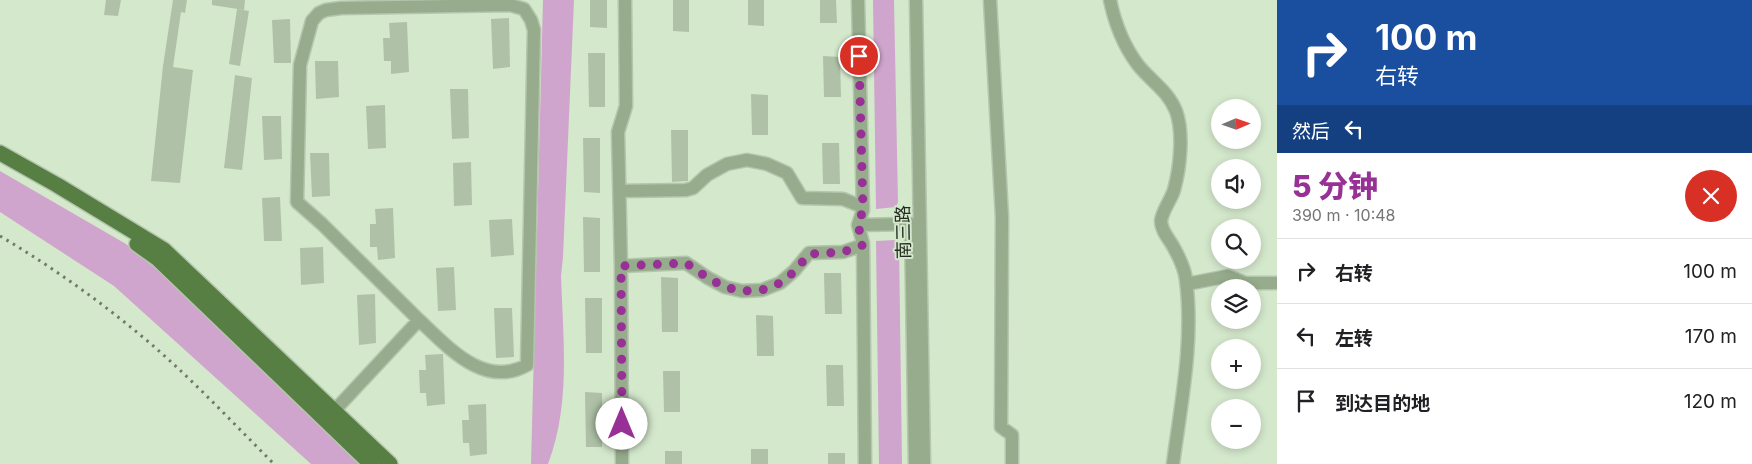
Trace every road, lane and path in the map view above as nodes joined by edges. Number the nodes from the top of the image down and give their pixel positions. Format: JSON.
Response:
{"nodes":[{"id":1,"x":625,"y":0,"type":"edge"},
{"id":2,"x":858,"y":0,"type":"edge"},
{"id":3,"x":908,"y":0,"type":"edge"},
{"id":4,"x":916,"y":0,"type":"edge"},
{"id":5,"x":990,"y":0,"type":"edge"},
{"id":6,"x":1110,"y":0,"type":"edge"},
{"id":7,"x":427,"y":3,"type":"edge"},
{"id":8,"x":0,"y":152,"type":"edge"},
{"id":9,"x":0,"y":163,"type":"edge"},
{"id":10,"x":620,"y":190,"type":"junction"},
{"id":11,"x":862,"y":207,"type":"junction"},
{"id":12,"x":911,"y":224,"type":"junction"},
{"id":13,"x":858,"y":225,"type":"junction"},
{"id":14,"x":863,"y":245,"type":"junction"},
{"id":15,"x":621,"y":266,"type":"junction"},
{"id":16,"x":1277,"y":283,"type":"edge"},
{"id":17,"x":1187,"y":284,"type":"junction"},
{"id":18,"x":419,"y":320,"type":"junction"},
{"id":19,"x":335,"y":410,"type":"junction"},
{"id":20,"x":371,"y":464,"type":"edge"},
{"id":21,"x":390,"y":464,"type":"edge"},
{"id":22,"x":622,"y":464,"type":"edge"},
{"id":23,"x":865,"y":464,"type":"edge"},
{"id":24,"x":915,"y":464,"type":"edge"},
{"id":25,"x":924,"y":464,"type":"edge"},
{"id":26,"x":1012,"y":464,"type":"edge"},
{"id":27,"x":1174,"y":464,"type":"edge"},
{"id":28,"x":1185,"y":464,"type":"edge"}],
"edges":[{"from":1,"to":10,"type":"street"},
{"from":2,"to":11,"type":"street"},
{"from":3,"to":12,"type":"street","name":"南三路"},
{"from":4,"to":25,"type":"street","name":"南三路"},
{"from":5,"to":26,"type":"street"},
{"from":6,"to":17,"type":"street"},
{"from":7,"to":18,"type":"street"},
{"from":7,"to":18,"type":"street"},
{"from":8,"to":19,"type":"main road"},
{"from":9,"to":20,"type":"main road"},
{"from":10,"to":11,"type":"street"},
{"from":10,"to":15,"type":"street"},
{"from":11,"to":13,"type":"street"},
{"from":12,"to":13,"type":"street"},
{"from":12,"to":24,"type":"street","name":"南三路"},
{"from":13,"to":14,"type":"street"},
{"from":14,"to":15,"type":"street"},
{"from":14,"to":23,"type":"street"},
{"from":15,"to":22,"type":"street"},
{"from":16,"to":17,"type":"street"},
{"from":17,"to":27,"type":"street"},
{"from":18,"to":19,"type":"street"},
{"from":19,"to":21,"type":"main road"},
{"from":27,"to":28,"type":"street"}]}
